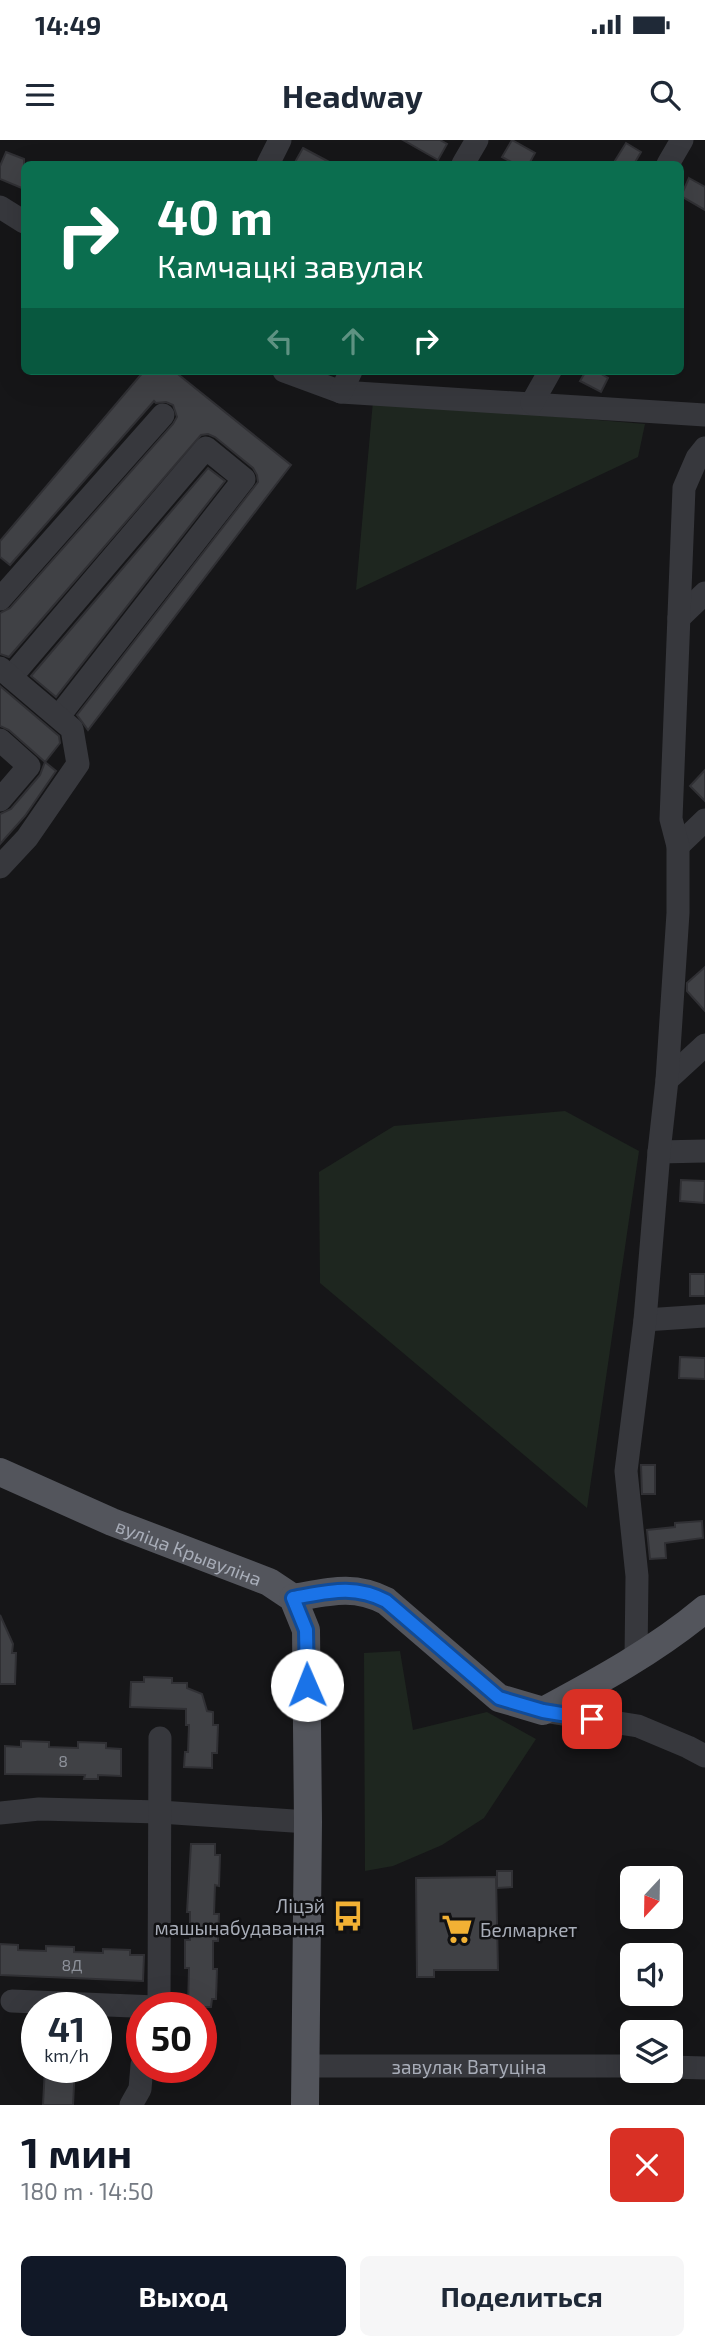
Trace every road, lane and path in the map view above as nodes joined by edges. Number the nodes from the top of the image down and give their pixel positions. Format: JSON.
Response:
{"nodes":[{"id":1,"x":281,"y":140,"type":"edge"},
{"id":2,"x":477,"y":140,"type":"edge"},
{"id":3,"x":682,"y":140,"type":"edge"},
{"id":4,"x":270,"y":161,"type":"edge"},
{"id":5,"x":465,"y":161,"type":"edge"},
{"id":6,"x":670,"y":161,"type":"edge"},
{"id":7,"x":0,"y":207,"type":"edge"},
{"id":8,"x":21,"y":220,"type":"edge"},
{"id":9,"x":295,"y":375,"type":"edge"},
{"id":10,"x":349,"y":375,"type":"edge"},
{"id":11,"x":548,"y":375,"type":"edge"},
{"id":12,"x":341,"y":392,"type":"junction"},
{"id":13,"x":532,"y":403,"type":"junction"},
{"id":14,"x":163,"y":415,"type":"dead end"},
{"id":15,"x":705,"y":415,"type":"edge"},
{"id":16,"x":705,"y":448,"type":"edge"},
{"id":17,"x":4,"y":588,"type":"edge"},
{"id":18,"x":705,"y":593,"type":"edge"},
{"id":19,"x":680,"y":618,"type":"junction"},
{"id":20,"x":5,"y":672,"type":"edge"},
{"id":21,"x":59,"y":716,"type":"junction"},
{"id":22,"x":0,"y":740,"type":"edge"},
{"id":23,"x":0,"y":800,"type":"edge"},
{"id":24,"x":705,"y":820,"type":"edge"},
{"id":25,"x":678,"y":846,"type":"junction"},
{"id":26,"x":0,"y":867,"type":"edge"},
{"id":27,"x":705,"y":1045,"type":"edge"},
{"id":28,"x":667,"y":1080,"type":"junction"},
{"id":29,"x":705,"y":1151,"type":"edge"},
{"id":30,"x":659,"y":1152,"type":"junction"},
{"id":31,"x":705,"y":1316,"type":"edge"},
{"id":32,"x":645,"y":1320,"type":"junction"},
{"id":33,"x":0,"y":1472,"type":"edge"},
{"id":34,"x":293,"y":1598,"type":"junction"},
{"id":35,"x":705,"y":1609,"type":"edge"},
{"id":36,"x":635,"y":1658,"type":"junction"},
{"id":37,"x":543,"y":1711,"type":"junction"},
{"id":38,"x":160,"y":1738,"type":"dead end"},
{"id":39,"x":705,"y":1756,"type":"edge"},
{"id":40,"x":160,"y":1812,"type":"junction"},
{"id":41,"x":0,"y":1813,"type":"edge"},
{"id":42,"x":308,"y":1822,"type":"junction"},
{"id":43,"x":158,"y":1992,"type":"edge"},
{"id":44,"x":12,"y":2001,"type":"dead end"},
{"id":45,"x":126,"y":2006,"type":"edge"},
{"id":46,"x":306,"y":2066,"type":"junction"},
{"id":47,"x":620,"y":2066,"type":"edge"},
{"id":48,"x":683,"y":2067,"type":"edge"},
{"id":49,"x":705,"y":2068,"type":"edge"},
{"id":50,"x":140,"y":2083,"type":"edge"},
{"id":51,"x":131,"y":2105,"type":"edge"},
{"id":52,"x":306,"y":2105,"type":"edge"}],
"edges":[{"from":1,"to":4,"type":"street"},
{"from":2,"to":5,"type":"street"},
{"from":3,"to":6,"type":"street"},
{"from":7,"to":8,"type":"street"},
{"from":9,"to":12,"type":"street"},
{"from":10,"to":12,"type":"street"},
{"from":11,"to":13,"type":"street"},
{"from":12,"to":13,"type":"street"},
{"from":13,"to":15,"type":"street"},
{"from":14,"to":17,"type":"street"},
{"from":16,"to":19,"type":"street"},
{"from":18,"to":19,"type":"street"},
{"from":19,"to":25,"type":"street"},
{"from":20,"to":21,"type":"street"},
{"from":20,"to":21,"type":"street"},
{"from":21,"to":26,"type":"street"},
{"from":22,"to":23,"type":"street"},
{"from":24,"to":25,"type":"street"},
{"from":25,"to":28,"type":"street"},
{"from":27,"to":28,"type":"street"},
{"from":28,"to":30,"type":"street"},
{"from":29,"to":30,"type":"street"},
{"from":30,"to":32,"type":"street"},
{"from":31,"to":32,"type":"street"},
{"from":32,"to":36,"type":"street"},
{"from":33,"to":34,"type":"main road","name":"вуліца Крывуліна"},
{"from":34,"to":37,"type":"main road"},
{"from":34,"to":42,"type":"main road"},
{"from":35,"to":36,"type":"main road"},
{"from":36,"to":37,"type":"main road"},
{"from":37,"to":39,"type":"street"},
{"from":38,"to":40,"type":"street"},
{"from":40,"to":41,"type":"street"},
{"from":40,"to":42,"type":"street"},
{"from":40,"to":43,"type":"street"},
{"from":42,"to":46,"type":"main road"},
{"from":44,"to":45,"type":"street"},
{"from":46,"to":47,"type":"street","name":"завулак Ватуціна"},
{"from":46,"to":52,"type":"main road"},
{"from":48,"to":49,"type":"street"},
{"from":50,"to":51,"type":"street"}]}
